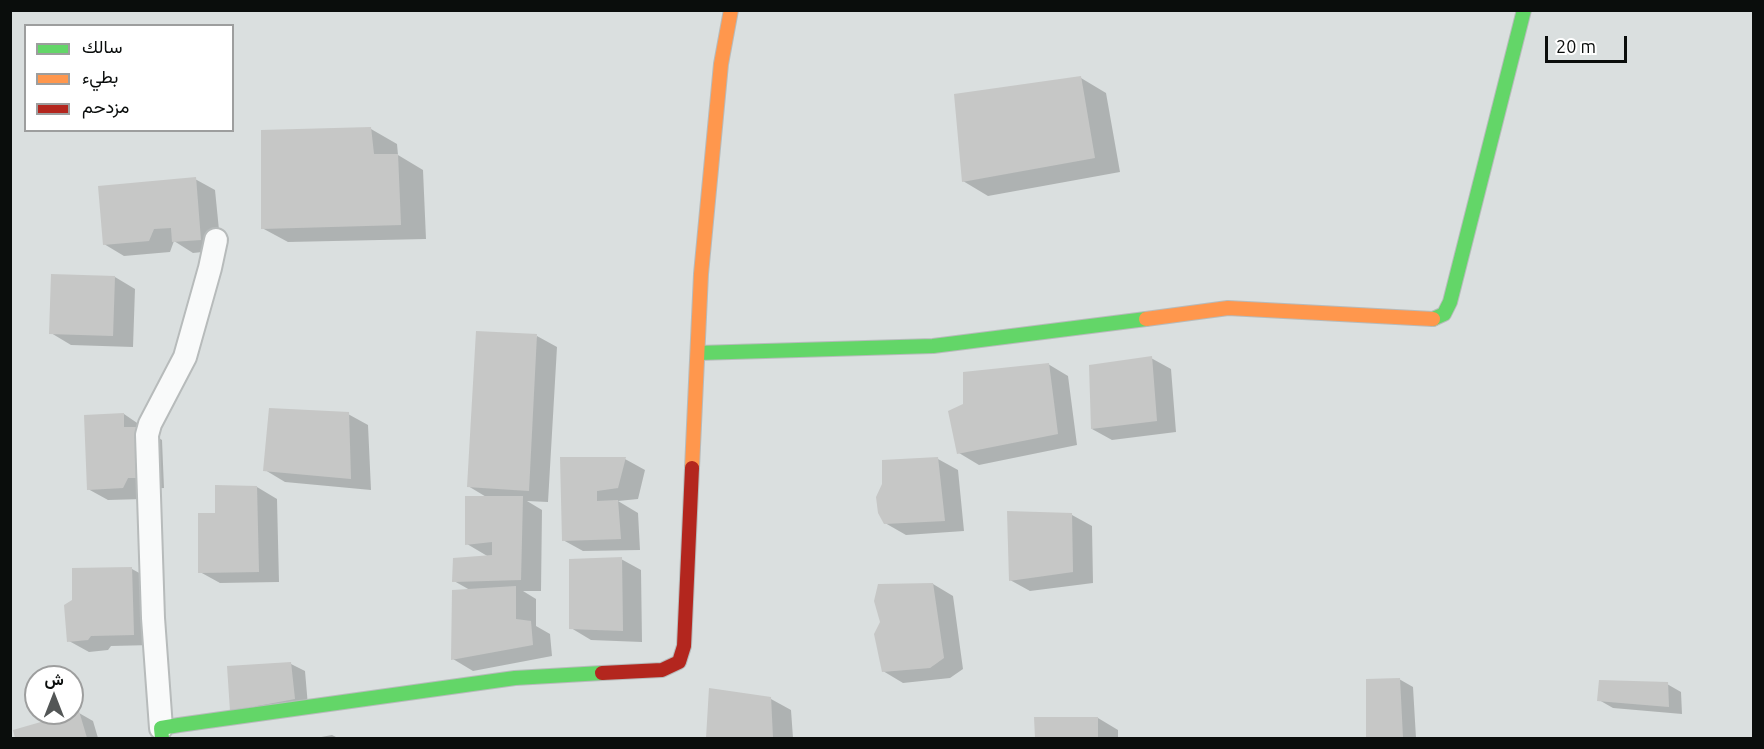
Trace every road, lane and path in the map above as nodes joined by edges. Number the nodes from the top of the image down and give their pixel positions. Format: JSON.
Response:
{"nodes":[{"id":1,"x":731,"y":10,"type":"edge"},
{"id":2,"x":1524,"y":10,"type":"edge"},
{"id":3,"x":216,"y":240,"type":"dead end"},
{"id":4,"x":698,"y":353,"type":"junction"},
{"id":5,"x":161,"y":733,"type":"edge"}],
"edges":[{"from":1,"to":4,"type":"street"},
{"from":2,"to":4,"type":"street"},
{"from":3,"to":5,"type":"street"},
{"from":4,"to":5,"type":"street"}]}
